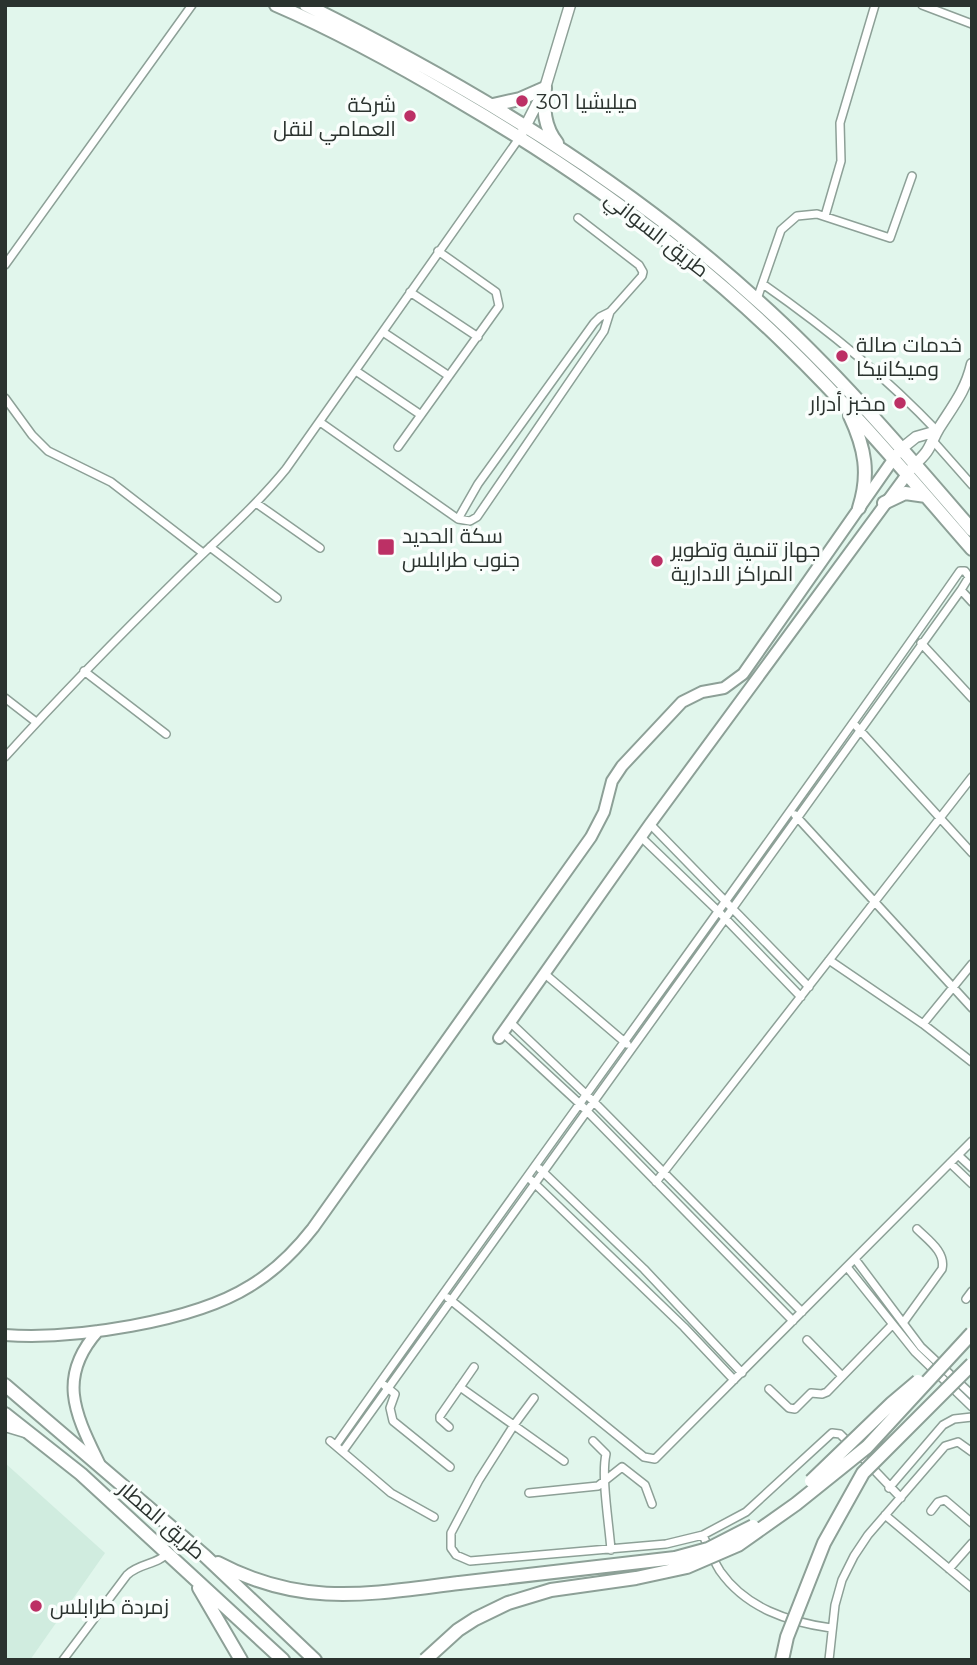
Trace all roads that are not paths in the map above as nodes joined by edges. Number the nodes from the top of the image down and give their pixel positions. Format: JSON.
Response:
{"nodes":[{"id":1,"x":192,"y":5,"type":"edge"},
{"id":2,"x":276,"y":5,"type":"edge"},
{"id":3,"x":306,"y":5,"type":"edge"},
{"id":4,"x":570,"y":5,"type":"edge"},
{"id":5,"x":875,"y":5,"type":"edge"},
{"id":6,"x":922,"y":5,"type":"edge"},
{"id":7,"x":972,"y":24,"type":"edge"},
{"id":8,"x":545,"y":88,"type":"junction"},
{"id":9,"x":493,"y":105,"type":"junction"},
{"id":10,"x":526,"y":125,"type":"junction"},
{"id":11,"x":520,"y":137,"type":"junction"},
{"id":12,"x":561,"y":148,"type":"junction"},
{"id":13,"x":912,"y":176,"type":"dead end"},
{"id":14,"x":825,"y":216,"type":"junction"},
{"id":15,"x":578,"y":218,"type":"dead end"},
{"id":16,"x":439,"y":251,"type":"junction"},
{"id":17,"x":5,"y":265,"type":"edge"},
{"id":18,"x":763,"y":284,"type":"junction"},
{"id":19,"x":734,"y":288,"type":"junction"},
{"id":20,"x":410,"y":292,"type":"junction"},
{"id":21,"x":757,"y":299,"type":"junction"},
{"id":22,"x":610,"y":312,"type":"junction"},
{"id":23,"x":383,"y":332,"type":"junction"},
{"id":24,"x":478,"y":337,"type":"junction"},
{"id":25,"x":972,"y":364,"type":"edge"},
{"id":26,"x":356,"y":371,"type":"junction"},
{"id":27,"x":449,"y":376,"type":"junction"},
{"id":28,"x":971,"y":377,"type":"edge"},
{"id":29,"x":5,"y":398,"type":"edge"},
{"id":30,"x":843,"y":404,"type":"junction"},
{"id":31,"x":421,"y":415,"type":"junction"},
{"id":32,"x":320,"y":422,"type":"junction"},
{"id":33,"x":937,"y":430,"type":"junction"},
{"id":34,"x":934,"y":442,"type":"junction"},
{"id":35,"x":398,"y":447,"type":"dead end"},
{"id":36,"x":897,"y":454,"type":"junction"},
{"id":37,"x":911,"y":469,"type":"junction"},
{"id":38,"x":972,"y":485,"type":"edge"},
{"id":39,"x":926,"y":496,"type":"junction"},
{"id":40,"x":256,"y":503,"type":"junction"},
{"id":41,"x":884,"y":503,"type":"junction"},
{"id":42,"x":859,"y":508,"type":"junction"},
{"id":43,"x":458,"y":519,"type":"junction"},
{"id":44,"x":972,"y":530,"type":"edge"},
{"id":45,"x":210,"y":547,"type":"junction"},
{"id":46,"x":320,"y":548,"type":"dead end"},
{"id":47,"x":972,"y":549,"type":"edge"},
{"id":48,"x":203,"y":553,"type":"junction"},
{"id":49,"x":961,"y":590,"type":"junction"},
{"id":50,"x":276,"y":598,"type":"dead end"},
{"id":51,"x":972,"y":602,"type":"edge"},
{"id":52,"x":784,"y":616,"type":"junction"},
{"id":53,"x":796,"y":627,"type":"junction"},
{"id":54,"x":921,"y":643,"type":"junction"},
{"id":55,"x":84,"y":671,"type":"junction"},
{"id":56,"x":5,"y":698,"type":"edge"},
{"id":57,"x":972,"y":698,"type":"edge"},
{"id":58,"x":36,"y":722,"type":"junction"},
{"id":59,"x":857,"y":726,"type":"junction"},
{"id":60,"x":166,"y":734,"type":"dead end"},
{"id":61,"x":5,"y":757,"type":"edge"},
{"id":62,"x":972,"y":777,"type":"edge"},
{"id":63,"x":791,"y":811,"type":"junction"},
{"id":64,"x":797,"y":817,"type":"junction"},
{"id":65,"x":940,"y":818,"type":"junction"},
{"id":66,"x":650,"y":824,"type":"junction"},
{"id":67,"x":642,"y":837,"type":"junction"},
{"id":68,"x":972,"y":853,"type":"edge"},
{"id":69,"x":875,"y":902,"type":"junction"},
{"id":70,"x":729,"y":904,"type":"junction"},
{"id":71,"x":721,"y":914,"type":"junction"},
{"id":72,"x":829,"y":960,"type":"junction"},
{"id":73,"x":972,"y":964,"type":"edge"},
{"id":74,"x":545,"y":974,"type":"junction"},
{"id":75,"x":809,"y":987,"type":"junction"},
{"id":76,"x":952,"y":987,"type":"junction"},
{"id":77,"x":801,"y":998,"type":"junction"},
{"id":78,"x":972,"y":1008,"type":"edge"},
{"id":79,"x":510,"y":1022,"type":"junction"},
{"id":80,"x":923,"y":1024,"type":"junction"},
{"id":81,"x":501,"y":1035,"type":"joint"},
{"id":82,"x":628,"y":1045,"type":"junction"},
{"id":83,"x":972,"y":1062,"type":"edge"},
{"id":84,"x":590,"y":1098,"type":"junction"},
{"id":85,"x":583,"y":1107,"type":"junction"},
{"id":86,"x":972,"y":1141,"type":"edge"},
{"id":87,"x":958,"y":1155,"type":"junction"},
{"id":88,"x":950,"y":1163,"type":"junction"},
{"id":89,"x":539,"y":1168,"type":"junction"},
{"id":90,"x":972,"y":1168,"type":"edge"},
{"id":91,"x":664,"y":1173,"type":"junction"},
{"id":92,"x":530,"y":1180,"type":"junction"},
{"id":93,"x":656,"y":1182,"type":"junction"},
{"id":94,"x":972,"y":1184,"type":"edge"},
{"id":95,"x":917,"y":1229,"type":"dead end"},
{"id":96,"x":855,"y":1259,"type":"junction"},
{"id":97,"x":847,"y":1267,"type":"junction"},
{"id":98,"x":972,"y":1292,"type":"edge"},
{"id":99,"x":443,"y":1293,"type":"junction"},
{"id":100,"x":965,"y":1299,"type":"dead end"},
{"id":101,"x":450,"y":1300,"type":"junction"},
{"id":102,"x":802,"y":1312,"type":"junction"},
{"id":103,"x":793,"y":1321,"type":"junction"},
{"id":104,"x":903,"y":1323,"type":"junction"},
{"id":105,"x":892,"y":1325,"type":"junction"},
{"id":106,"x":98,"y":1331,"type":"junction"},
{"id":107,"x":972,"y":1333,"type":"edge"},
{"id":108,"x":5,"y":1335,"type":"edge"},
{"id":109,"x":807,"y":1340,"type":"dead end"},
{"id":110,"x":956,"y":1349,"type":"junction"},
{"id":111,"x":972,"y":1364,"type":"edge"},
{"id":112,"x":474,"y":1367,"type":"dead end"},
{"id":113,"x":742,"y":1373,"type":"junction"},
{"id":114,"x":841,"y":1376,"type":"junction"},
{"id":115,"x":734,"y":1380,"type":"junction"},
{"id":116,"x":380,"y":1382,"type":"junction"},
{"id":117,"x":5,"y":1385,"type":"edge"},
{"id":118,"x":388,"y":1387,"type":"junction"},
{"id":119,"x":460,"y":1387,"type":"junction"},
{"id":120,"x":769,"y":1389,"type":"dead end"},
{"id":121,"x":972,"y":1395,"type":"edge"},
{"id":122,"x":534,"y":1398,"type":"dead end"},
{"id":123,"x":972,"y":1407,"type":"edge"},
{"id":124,"x":5,"y":1414,"type":"edge"},
{"id":125,"x":972,"y":1417,"type":"edge"},
{"id":126,"x":514,"y":1425,"type":"junction"},
{"id":127,"x":5,"y":1426,"type":"edge"},
{"id":128,"x":449,"y":1427,"type":"dead end"},
{"id":129,"x":28,"y":1433,"type":"junction"},
{"id":130,"x":593,"y":1441,"type":"dead end"},
{"id":131,"x":336,"y":1445,"type":"junction"},
{"id":132,"x":972,"y":1452,"type":"edge"},
{"id":133,"x":564,"y":1461,"type":"dead end"},
{"id":134,"x":101,"y":1467,"type":"junction"},
{"id":135,"x":450,"y":1467,"type":"dead end"},
{"id":136,"x":606,"y":1482,"type":"junction"},
{"id":137,"x":889,"y":1488,"type":"junction"},
{"id":138,"x":529,"y":1493,"type":"dead end"},
{"id":139,"x":901,"y":1498,"type":"junction"},
{"id":140,"x":652,"y":1504,"type":"dead end"},
{"id":141,"x":931,"y":1511,"type":"dead end"},
{"id":142,"x":885,"y":1515,"type":"junction"},
{"id":143,"x":433,"y":1517,"type":"dead end"},
{"id":144,"x":972,"y":1523,"type":"edge"},
{"id":145,"x":703,"y":1535,"type":"junction"},
{"id":146,"x":972,"y":1543,"type":"edge"},
{"id":147,"x":611,"y":1550,"type":"junction"},
{"id":148,"x":168,"y":1553,"type":"junction"},
{"id":149,"x":205,"y":1556,"type":"junction"},
{"id":150,"x":950,"y":1569,"type":"junction"},
{"id":151,"x":191,"y":1576,"type":"junction"},
{"id":152,"x":972,"y":1587,"type":"edge"},
{"id":153,"x":831,"y":1628,"type":"junction"},
{"id":154,"x":788,"y":1637,"type":"junction"},
{"id":155,"x":63,"y":1660,"type":"edge"},
{"id":156,"x":241,"y":1660,"type":"edge"},
{"id":157,"x":283,"y":1660,"type":"edge"},
{"id":158,"x":315,"y":1660,"type":"edge"},
{"id":159,"x":425,"y":1660,"type":"edge"},
{"id":160,"x":776,"y":1660,"type":"edge"},
{"id":161,"x":782,"y":1660,"type":"edge"},
{"id":162,"x":829,"y":1660,"type":"edge"}],
"edges":[{"from":1,"to":17,"type":"street"},
{"from":2,"to":11,"type":"highway","name":"طريق السواني"},
{"from":3,"to":9,"type":"highway","name":"طريق السواني"},
{"from":4,"to":8,"type":"main road"},
{"from":5,"to":14,"type":"street"},
{"from":6,"to":7,"type":"street"},
{"from":8,"to":9,"type":"highway"},
{"from":8,"to":10,"type":"main road"},
{"from":8,"to":12,"type":"highway"},
{"from":9,"to":10,"type":"highway","name":"طريق السواني"},
{"from":10,"to":11,"type":"main road"},
{"from":10,"to":12,"type":"highway","name":"طريق السواني"},
{"from":11,"to":16,"type":"street"},
{"from":11,"to":19,"type":"highway","name":"طريق السواني"},
{"from":12,"to":19,"type":"highway","name":"طريق السواني"},
{"from":13,"to":14,"type":"street"},
{"from":14,"to":18,"type":"street"},
{"from":15,"to":22,"type":"street"},
{"from":16,"to":20,"type":"street"},
{"from":16,"to":24,"type":"street"},
{"from":18,"to":21,"type":"street"},
{"from":18,"to":33,"type":"street"},
{"from":19,"to":21,"type":"highway","name":"طريق السواني"},
{"from":19,"to":30,"type":"highway","name":"طريق السواني"},
{"from":20,"to":23,"type":"street"},
{"from":20,"to":24,"type":"street"},
{"from":21,"to":36,"type":"highway","name":"طريق السواني"},
{"from":22,"to":43,"type":"street"},
{"from":22,"to":43,"type":"street"},
{"from":23,"to":26,"type":"street"},
{"from":23,"to":27,"type":"street"},
{"from":24,"to":27,"type":"street"},
{"from":25,"to":28,"type":"main road"},
{"from":26,"to":31,"type":"street"},
{"from":26,"to":32,"type":"street"},
{"from":27,"to":31,"type":"street"},
{"from":28,"to":33,"type":"main road"},
{"from":29,"to":48,"type":"street"},
{"from":30,"to":36,"type":"highway","name":"طريق السواني"},
{"from":30,"to":42,"type":"highway"},
{"from":31,"to":35,"type":"street"},
{"from":32,"to":40,"type":"street"},
{"from":32,"to":43,"type":"street"},
{"from":33,"to":34,"type":"main road"},
{"from":33,"to":36,"type":"main road"},
{"from":34,"to":37,"type":"main road"},
{"from":34,"to":38,"type":"street"},
{"from":36,"to":37,"type":"highway","name":"طريق السواني"},
{"from":36,"to":42,"type":"main road"},
{"from":37,"to":39,"type":"highway","name":"طريق السواني"},
{"from":37,"to":41,"type":"main road"},
{"from":37,"to":44,"type":"highway","name":"طريق السواني"},
{"from":39,"to":41,"type":"highway"},
{"from":39,"to":47,"type":"highway","name":"طريق السواني"},
{"from":40,"to":45,"type":"street"},
{"from":40,"to":46,"type":"street"},
{"from":41,"to":53,"type":"main road"},
{"from":42,"to":52,"type":"main road"},
{"from":45,"to":48,"type":"street"},
{"from":45,"to":50,"type":"street"},
{"from":48,"to":55,"type":"street"},
{"from":49,"to":51,"type":"street"},
{"from":49,"to":54,"type":"street"},
{"from":49,"to":59,"type":"street"},
{"from":52,"to":53,"type":"main road"},
{"from":52,"to":106,"type":"main road"},
{"from":53,"to":66,"type":"main road"},
{"from":54,"to":57,"type":"street"},
{"from":54,"to":59,"type":"street"},
{"from":55,"to":58,"type":"street"},
{"from":55,"to":60,"type":"street"},
{"from":56,"to":58,"type":"street"},
{"from":58,"to":61,"type":"street"},
{"from":59,"to":63,"type":"street"},
{"from":59,"to":64,"type":"street"},
{"from":59,"to":65,"type":"street"},
{"from":62,"to":65,"type":"street"},
{"from":63,"to":64,"type":"street"},
{"from":63,"to":70,"type":"street"},
{"from":64,"to":69,"type":"street"},
{"from":64,"to":70,"type":"street"},
{"from":65,"to":68,"type":"street"},
{"from":65,"to":69,"type":"street"},
{"from":66,"to":67,"type":"main road"},
{"from":66,"to":70,"type":"street"},
{"from":67,"to":71,"type":"street"},
{"from":67,"to":74,"type":"main road"},
{"from":69,"to":72,"type":"street"},
{"from":69,"to":76,"type":"street"},
{"from":70,"to":71,"type":"street"},
{"from":70,"to":75,"type":"street"},
{"from":71,"to":77,"type":"street"},
{"from":71,"to":82,"type":"street"},
{"from":72,"to":75,"type":"street"},
{"from":72,"to":80,"type":"street"},
{"from":73,"to":76,"type":"street"},
{"from":74,"to":79,"type":"main road"},
{"from":74,"to":82,"type":"street"},
{"from":75,"to":77,"type":"street"},
{"from":76,"to":78,"type":"street"},
{"from":76,"to":80,"type":"street"},
{"from":77,"to":91,"type":"street"},
{"from":79,"to":81,"type":"main road"},
{"from":79,"to":84,"type":"street"},
{"from":80,"to":83,"type":"street"},
{"from":81,"to":85,"type":"street"},
{"from":82,"to":84,"type":"street"},
{"from":84,"to":85,"type":"street"},
{"from":84,"to":91,"type":"street"},
{"from":85,"to":89,"type":"street"},
{"from":85,"to":93,"type":"street"},
{"from":86,"to":87,"type":"street"},
{"from":87,"to":88,"type":"street"},
{"from":87,"to":90,"type":"street"},
{"from":88,"to":94,"type":"street"},
{"from":88,"to":96,"type":"street"},
{"from":89,"to":92,"type":"street"},
{"from":89,"to":113,"type":"street"},
{"from":91,"to":93,"type":"street"},
{"from":91,"to":102,"type":"street"},
{"from":92,"to":99,"type":"street"},
{"from":92,"to":101,"type":"street"},
{"from":92,"to":115,"type":"street"},
{"from":93,"to":103,"type":"street"},
{"from":95,"to":104,"type":"street"},
{"from":96,"to":97,"type":"street"},
{"from":96,"to":104,"type":"street"},
{"from":97,"to":102,"type":"street"},
{"from":97,"to":105,"type":"street"},
{"from":98,"to":100,"type":"street"},
{"from":99,"to":101,"type":"street"},
{"from":99,"to":116,"type":"street"},
{"from":101,"to":115,"type":"street"},
{"from":101,"to":118,"type":"street"},
{"from":102,"to":103,"type":"street"},
{"from":103,"to":113,"type":"street"},
{"from":104,"to":121,"type":"street"},
{"from":105,"to":114,"type":"street"},
{"from":105,"to":123,"type":"street"},
{"from":106,"to":108,"type":"main road"},
{"from":106,"to":134,"type":"main road"},
{"from":107,"to":110,"type":"highway","bridge":true},
{"from":109,"to":114,"type":"street"},
{"from":110,"to":149,"type":"highway","bridge":true},
{"from":110,"to":159,"type":"highway","bridge":true},
{"from":111,"to":154,"type":"highway","bridge":true},
{"from":112,"to":119,"type":"street"},
{"from":113,"to":115,"type":"street"},
{"from":114,"to":120,"type":"street"},
{"from":116,"to":118,"type":"street"},
{"from":116,"to":131,"type":"street"},
{"from":117,"to":134,"type":"highway","name":"طريق المطار"},
{"from":118,"to":131,"type":"street"},
{"from":118,"to":135,"type":"street"},
{"from":119,"to":126,"type":"street"},
{"from":119,"to":128,"type":"street"},
{"from":122,"to":126,"type":"street"},
{"from":124,"to":129,"type":"highway","name":"طريق المطار"},
{"from":125,"to":137,"type":"street"},
{"from":126,"to":133,"type":"street"},
{"from":126,"to":147,"type":"street"},
{"from":127,"to":129,"type":"main road"},
{"from":129,"to":148,"type":"highway","name":"طريق المطار"},
{"from":130,"to":136,"type":"street"},
{"from":131,"to":143,"type":"street"},
{"from":132,"to":139,"type":"street"},
{"from":134,"to":149,"type":"highway","name":"طريق المطار"},
{"from":136,"to":138,"type":"street"},
{"from":136,"to":140,"type":"street"},
{"from":136,"to":147,"type":"street"},
{"from":137,"to":139,"type":"street"},
{"from":137,"to":145,"type":"street"},
{"from":139,"to":142,"type":"street"},
{"from":141,"to":144,"type":"street"},
{"from":142,"to":150,"type":"street"},
{"from":142,"to":153,"type":"street"},
{"from":145,"to":147,"type":"street"},
{"from":145,"to":153,"type":"street"},
{"from":146,"to":150,"type":"street"},
{"from":148,"to":151,"type":"highway","name":"طريق المطار"},
{"from":148,"to":155,"type":"street"},
{"from":149,"to":158,"type":"highway","name":"طريق المطار"},
{"from":150,"to":152,"type":"street"},
{"from":151,"to":156,"type":"highway"},
{"from":151,"to":157,"type":"highway","name":"طريق المطار"},
{"from":153,"to":162,"type":"street"},
{"from":154,"to":160,"type":"highway","bridge":true},
{"from":154,"to":161,"type":"highway","bridge":true}]}
